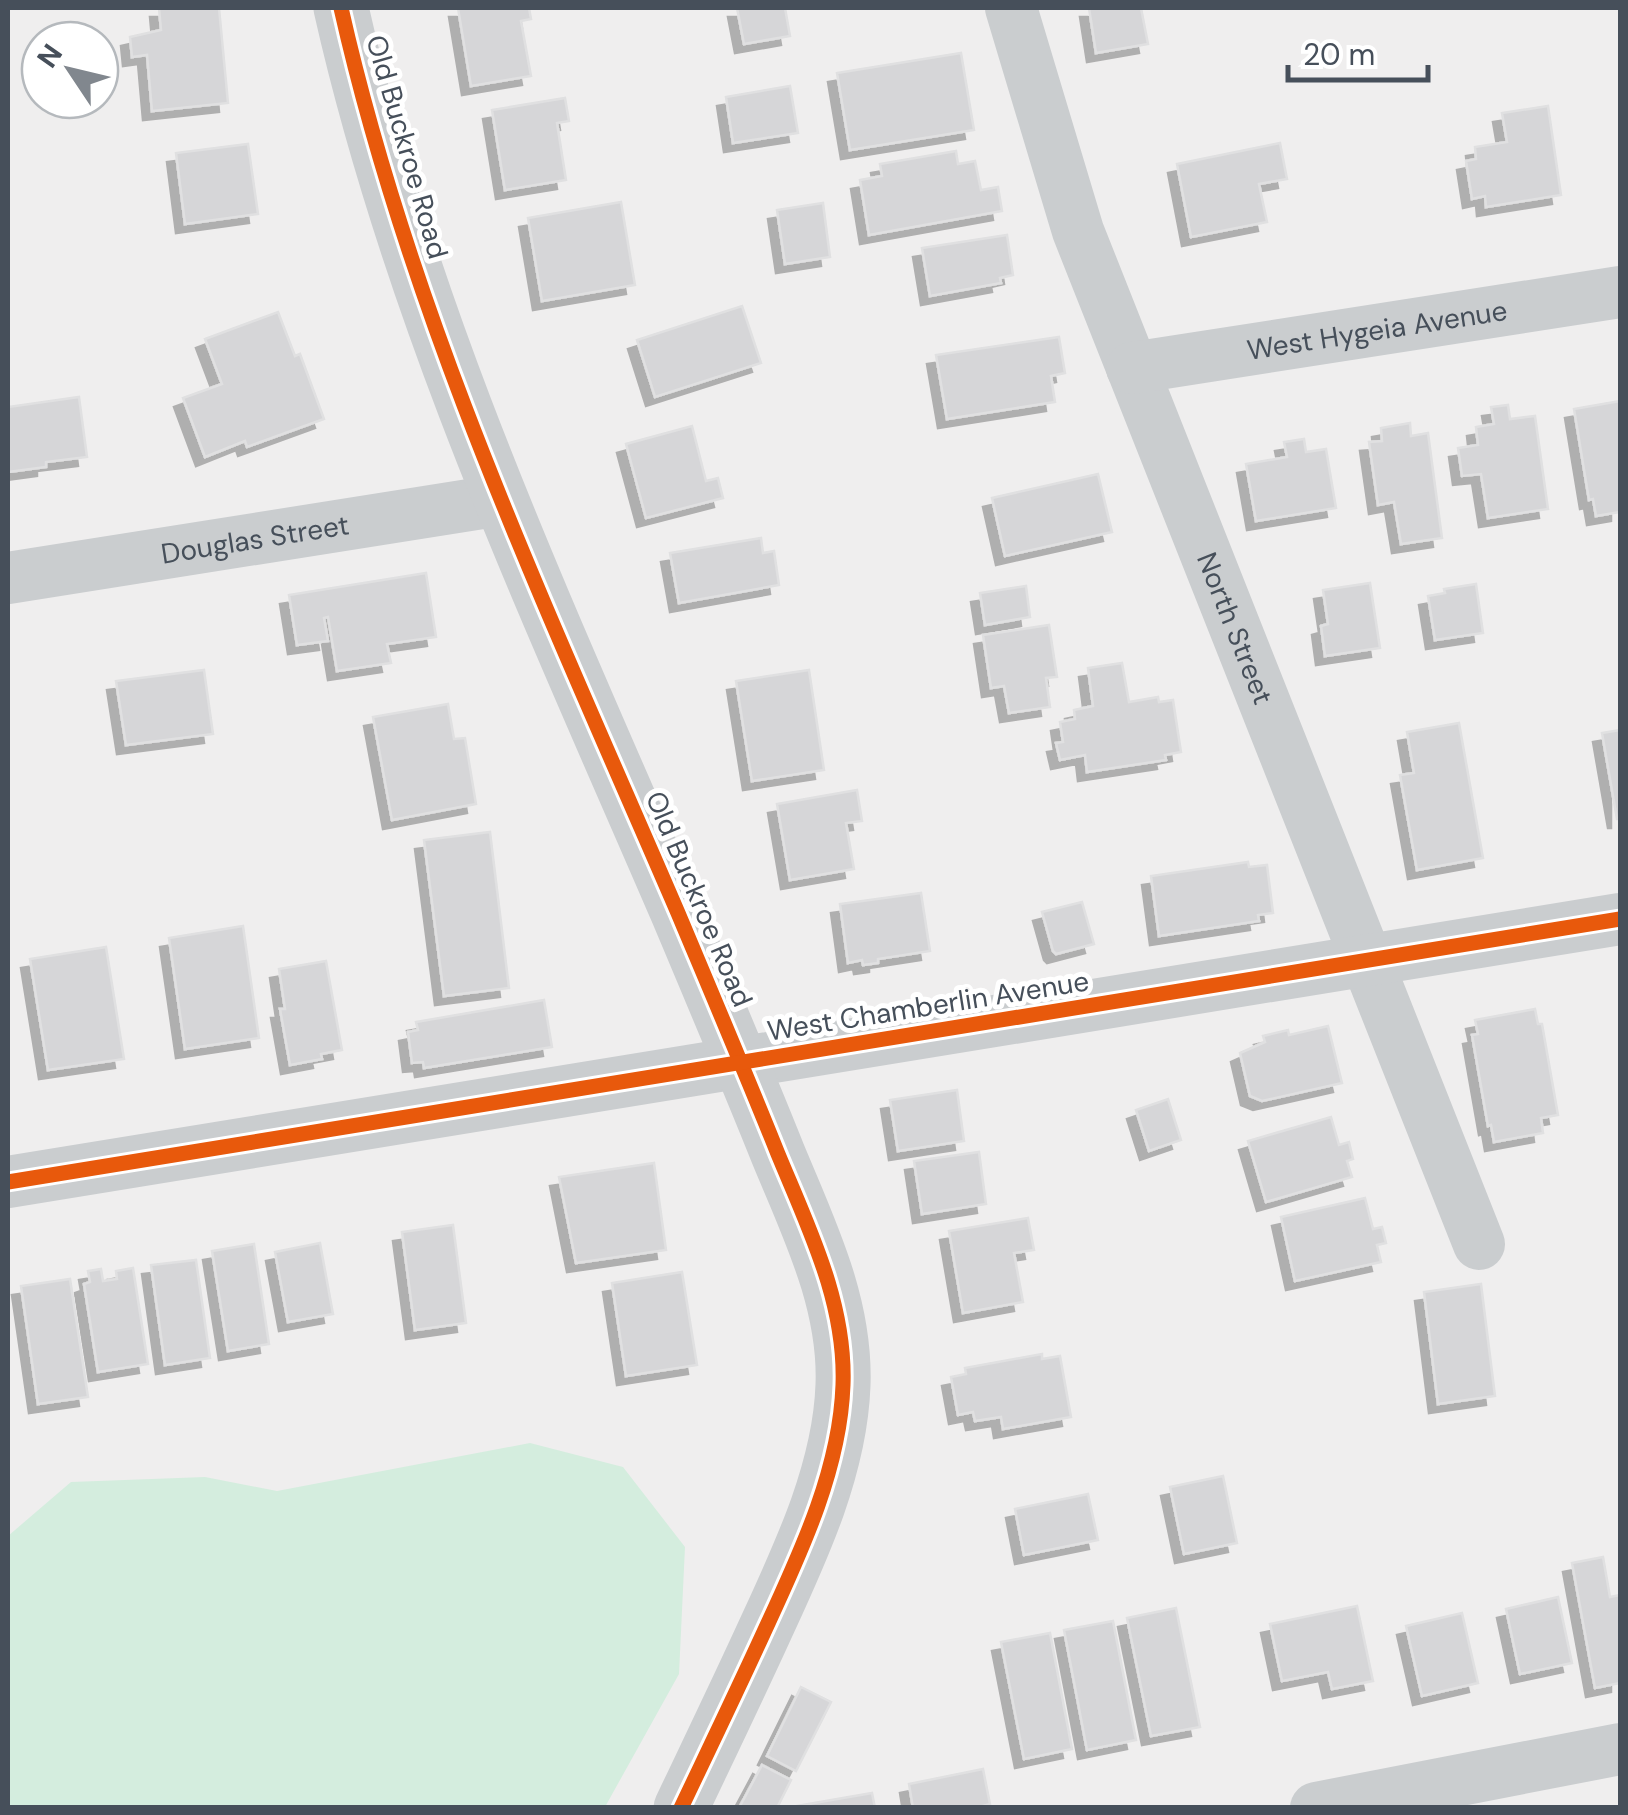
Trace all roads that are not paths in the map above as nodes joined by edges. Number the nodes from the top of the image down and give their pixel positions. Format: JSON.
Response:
{"nodes":[{"id":1,"x":341,"y":8,"type":"edge"},
{"id":2,"x":1011,"y":8,"type":"edge"},
{"id":3,"x":1620,"y":292,"type":"edge"},
{"id":4,"x":1132,"y":368,"type":"junction"},
{"id":5,"x":500,"y":500,"type":"junction"},
{"id":6,"x":8,"y":578,"type":"edge"},
{"id":7,"x":1620,"y":919,"type":"edge"},
{"id":8,"x":1365,"y":959,"type":"junction"},
{"id":9,"x":741,"y":1062,"type":"junction"},
{"id":10,"x":8,"y":1182,"type":"edge"},
{"id":11,"x":1479,"y":1244,"type":"dead end"},
{"id":12,"x":1620,"y":1748,"type":"edge"},
{"id":13,"x":681,"y":1808,"type":"edge"},
{"id":14,"x":1316,"y":1808,"type":"edge"}],
"edges":[{"from":1,"to":5,"type":"street","name":"Old Buckroe Road"},
{"from":2,"to":4,"type":"street","name":"North Street"},
{"from":3,"to":4,"type":"street","name":"West Hygeia Avenue"},
{"from":4,"to":8,"type":"street","name":"North Street"},
{"from":5,"to":6,"type":"street","name":"Douglas Street"},
{"from":5,"to":9,"type":"street","name":"Old Buckroe Road"},
{"from":7,"to":8,"type":"street","name":"West Chamberlin Avenue"},
{"from":8,"to":9,"type":"street","name":"West Chamberlin Avenue"},
{"from":8,"to":11,"type":"street","name":"North Street"},
{"from":9,"to":10,"type":"street","name":"West Chamberlin Avenue"},
{"from":9,"to":13,"type":"street","name":"Old Buckroe Road"},
{"from":12,"to":14,"type":"street"}]}
